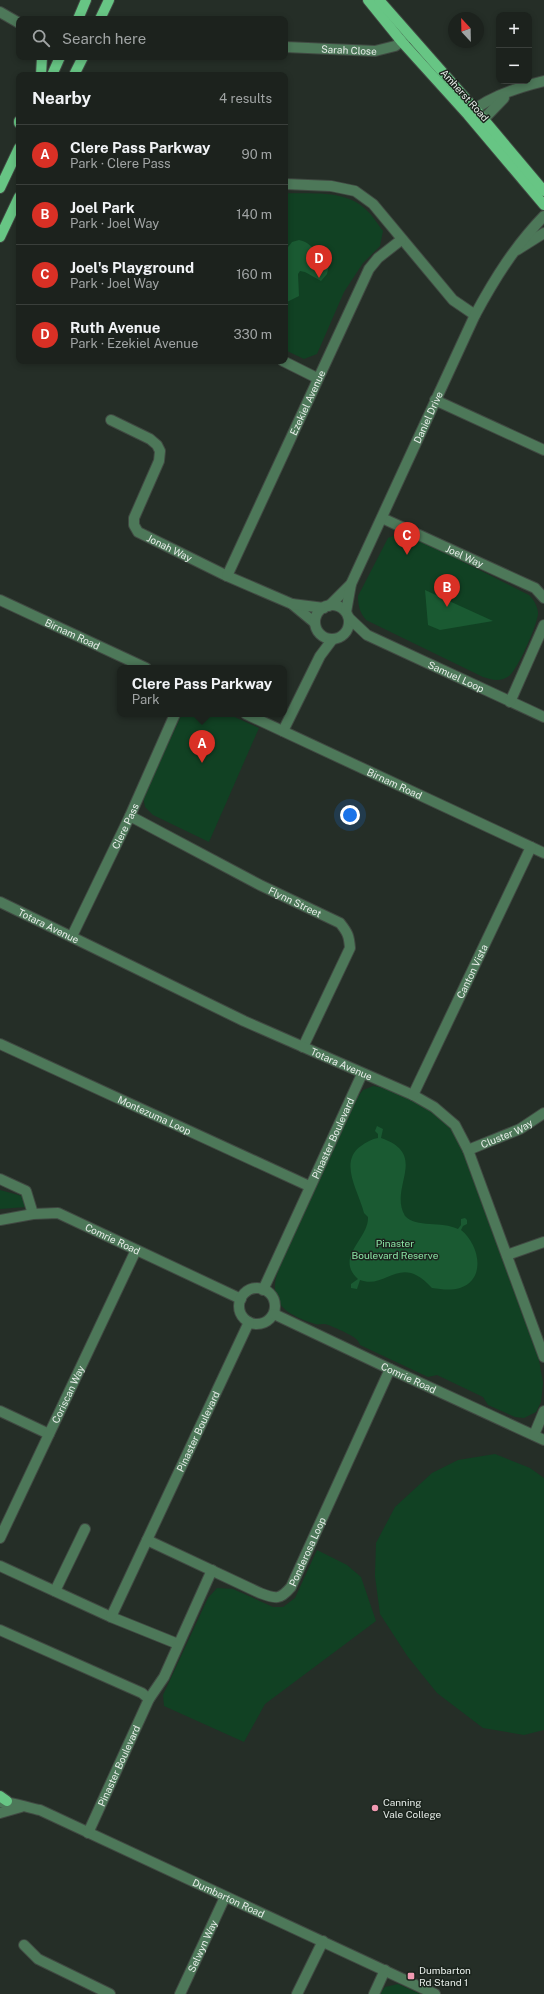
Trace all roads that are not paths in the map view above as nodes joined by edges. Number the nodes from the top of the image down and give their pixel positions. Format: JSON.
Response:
{"nodes":[{"id":1,"x":86,"y":0,"type":"edge"},
{"id":2,"x":109,"y":0,"type":"edge"},
{"id":3,"x":368,"y":0,"type":"edge"},
{"id":4,"x":379,"y":0,"type":"edge"},
{"id":5,"x":0,"y":12,"type":"edge"},
{"id":6,"x":79,"y":16,"type":"edge"},
{"id":7,"x":101,"y":16,"type":"edge"},
{"id":8,"x":16,"y":20,"type":"edge"},
{"id":9,"x":406,"y":38,"type":"junction"},
{"id":10,"x":288,"y":47,"type":"edge"},
{"id":11,"x":42,"y":60,"type":"edge"},
{"id":12,"x":59,"y":60,"type":"edge"},
{"id":13,"x":82,"y":60,"type":"edge"},
{"id":14,"x":41,"y":72,"type":"edge"},
{"id":15,"x":53,"y":72,"type":"edge"},
{"id":16,"x":76,"y":72,"type":"edge"},
{"id":17,"x":544,"y":81,"type":"edge"},
{"id":18,"x":512,"y":92,"type":"junction"},
{"id":19,"x":472,"y":112,"type":"junction"},
{"id":20,"x":480,"y":122,"type":"junction"},
{"id":21,"x":16,"y":158,"type":"edge"},
{"id":22,"x":288,"y":184,"type":"edge"},
{"id":23,"x":0,"y":188,"type":"edge"},
{"id":24,"x":544,"y":191,"type":"edge"},
{"id":25,"x":16,"y":203,"type":"edge"},
{"id":26,"x":544,"y":205,"type":"edge"},
{"id":27,"x":544,"y":216,"type":"edge"},
{"id":28,"x":544,"y":233,"type":"edge"},
{"id":29,"x":0,"y":237,"type":"edge"},
{"id":30,"x":402,"y":240,"type":"junction"},
{"id":31,"x":512,"y":253,"type":"junction"},
{"id":32,"x":475,"y":315,"type":"junction"},
{"id":33,"x":288,"y":364,"type":"edge"},
{"id":34,"x":317,"y":378,"type":"junction"},
{"id":35,"x":435,"y":400,"type":"junction"},
{"id":36,"x":111,"y":420,"type":"dead end"},
{"id":37,"x":544,"y":450,"type":"edge"},
{"id":38,"x":382,"y":518,"type":"junction"},
{"id":39,"x":227,"y":576,"type":"junction"},
{"id":40,"x":351,"y":584,"type":"junction"},
{"id":41,"x":544,"y":598,"type":"edge"},
{"id":42,"x":0,"y":600,"type":"edge"},
{"id":43,"x":292,"y":604,"type":"junction"},
{"id":44,"x":326,"y":607,"type":"junction"},
{"id":45,"x":347,"y":615,"type":"junction"},
{"id":46,"x":315,"y":623,"type":"junction"},
{"id":47,"x":544,"y":625,"type":"edge"},
{"id":48,"x":321,"y":635,"type":"junction"},
{"id":49,"x":344,"y":635,"type":"junction"},
{"id":50,"x":367,"y":635,"type":"junction"},
{"id":51,"x":332,"y":640,"type":"junction"},
{"id":52,"x":320,"y":656,"type":"junction"},
{"id":53,"x":140,"y":665,"type":"edge"},
{"id":54,"x":510,"y":702,"type":"junction"},
{"id":55,"x":175,"y":717,"type":"edge"},
{"id":56,"x":253,"y":717,"type":"edge"},
{"id":57,"x":544,"y":717,"type":"edge"},
{"id":58,"x":283,"y":731,"type":"junction"},
{"id":59,"x":130,"y":816,"type":"junction"},
{"id":60,"x":531,"y":847,"type":"junction"},
{"id":61,"x":544,"y":853,"type":"edge"},
{"id":62,"x":0,"y":902,"type":"edge"},
{"id":63,"x":72,"y":936,"type":"junction"},
{"id":64,"x":0,"y":1044,"type":"edge"},
{"id":65,"x":303,"y":1047,"type":"junction"},
{"id":66,"x":362,"y":1074,"type":"junction"},
{"id":67,"x":413,"y":1095,"type":"junction"},
{"id":68,"x":544,"y":1113,"type":"edge"},
{"id":69,"x":468,"y":1150,"type":"junction"},
{"id":70,"x":0,"y":1179,"type":"edge"},
{"id":71,"x":309,"y":1186,"type":"junction"},
{"id":72,"x":33,"y":1214,"type":"junction"},
{"id":73,"x":0,"y":1220,"type":"edge"},
{"id":74,"x":544,"y":1242,"type":"edge"},
{"id":75,"x":136,"y":1250,"type":"junction"},
{"id":76,"x":507,"y":1255,"type":"junction"},
{"id":77,"x":263,"y":1290,"type":"junction"},
{"id":78,"x":241,"y":1299,"type":"junction"},
{"id":79,"x":274,"y":1314,"type":"junction"},
{"id":80,"x":249,"y":1322,"type":"junction"},
{"id":81,"x":544,"y":1357,"type":"edge"},
{"id":82,"x":390,"y":1369,"type":"junction"},
{"id":83,"x":0,"y":1411,"type":"edge"},
{"id":84,"x":544,"y":1411,"type":"edge"},
{"id":85,"x":49,"y":1434,"type":"junction"},
{"id":86,"x":534,"y":1435,"type":"junction"},
{"id":87,"x":544,"y":1440,"type":"edge"},
{"id":88,"x":85,"y":1529,"type":"dead end"},
{"id":89,"x":0,"y":1538,"type":"edge"},
{"id":90,"x":147,"y":1540,"type":"junction"},
{"id":91,"x":0,"y":1566,"type":"edge"},
{"id":92,"x":212,"y":1570,"type":"junction"},
{"id":93,"x":55,"y":1591,"type":"junction"},
{"id":94,"x":111,"y":1617,"type":"junction"},
{"id":95,"x":0,"y":1630,"type":"edge"},
{"id":96,"x":178,"y":1644,"type":"junction"},
{"id":97,"x":149,"y":1699,"type":"junction"},
{"id":98,"x":2,"y":1800,"type":"edge"},
{"id":99,"x":21,"y":1807,"type":"junction"},
{"id":100,"x":0,"y":1813,"type":"edge"},
{"id":101,"x":88,"y":1833,"type":"junction"},
{"id":102,"x":225,"y":1897,"type":"junction"},
{"id":103,"x":323,"y":1941,"type":"junction"},
{"id":104,"x":24,"y":1945,"type":"dead end"},
{"id":105,"x":385,"y":1970,"type":"junction"},
{"id":106,"x":110,"y":1994,"type":"edge"},
{"id":107,"x":180,"y":1994,"type":"edge"},
{"id":108,"x":298,"y":1994,"type":"edge"},
{"id":109,"x":374,"y":1994,"type":"edge"},
{"id":110,"x":435,"y":1994,"type":"edge"}],
"edges":[{"from":1,"to":6,"type":"main road"},
{"from":2,"to":7,"type":"main road"},
{"from":3,"to":9,"type":"main road","name":"Amherst Road"},
{"from":4,"to":9,"type":"main road","name":"Amherst Road"},
{"from":5,"to":8,"type":"street"},
{"from":9,"to":10,"type":"street","name":"Sarah Close"},
{"from":9,"to":19,"type":"main road","name":"Amherst Road"},
{"from":11,"to":14,"type":"main road"},
{"from":12,"to":15,"type":"main road"},
{"from":13,"to":16,"type":"main road"},
{"from":17,"to":18,"type":"street"},
{"from":18,"to":19,"type":"street"},
{"from":18,"to":20,"type":"street"},
{"from":19,"to":20,"type":"main road","name":"Amherst Road"},
{"from":20,"to":24,"type":"main road","name":"Amherst Road"},
{"from":20,"to":26,"type":"main road","name":"Amherst Road"},
{"from":21,"to":23,"type":"main road"},
{"from":22,"to":30,"type":"street"},
{"from":25,"to":29,"type":"main road"},
{"from":27,"to":31,"type":"street","name":"Daniel Drive"},
{"from":28,"to":31,"type":"street","name":"Daniel Drive"},
{"from":30,"to":32,"type":"street"},
{"from":30,"to":34,"type":"street","name":"Ezekiel Avenue"},
{"from":31,"to":32,"type":"street","name":"Daniel Drive"},
{"from":32,"to":35,"type":"street","name":"Daniel Drive"},
{"from":33,"to":34,"type":"street"},
{"from":34,"to":39,"type":"street","name":"Ezekiel Avenue"},
{"from":35,"to":37,"type":"street"},
{"from":35,"to":38,"type":"street","name":"Daniel Drive"},
{"from":36,"to":39,"type":"street","name":"Jonah Way"},
{"from":38,"to":40,"type":"street","name":"Daniel Drive"},
{"from":38,"to":41,"type":"street","name":"Joel Way"},
{"from":39,"to":43,"type":"street","name":"Jonah Way"},
{"from":40,"to":44,"type":"street","name":"Daniel Drive"},
{"from":40,"to":45,"type":"street","name":"Daniel Drive"},
{"from":42,"to":53,"type":"street","name":"Birnam Road"},
{"from":43,"to":44,"type":"street","name":"Jonah Way"},
{"from":43,"to":46,"type":"street","name":"Jonah Way"},
{"from":44,"to":45,"type":"street"},
{"from":44,"to":46,"type":"street","name":"Daniel Drive"},
{"from":45,"to":49,"type":"street","name":"Daniel Drive"},
{"from":45,"to":50,"type":"street","name":"Samuel Loop"},
{"from":46,"to":48,"type":"street"},
{"from":47,"to":54,"type":"street"},
{"from":48,"to":51,"type":"street"},
{"from":48,"to":52,"type":"street"},
{"from":49,"to":50,"type":"street","name":"Samuel Loop"},
{"from":49,"to":51,"type":"street"},
{"from":50,"to":54,"type":"street","name":"Samuel Loop"},
{"from":51,"to":52,"type":"street"},
{"from":52,"to":58,"type":"street"},
{"from":54,"to":57,"type":"street","name":"Samuel Loop"},
{"from":55,"to":59,"type":"street","name":"Clere Pass"},
{"from":56,"to":58,"type":"street","name":"Birnam Road"},
{"from":58,"to":60,"type":"street","name":"Birnam Road"},
{"from":59,"to":63,"type":"street","name":"Clere Pass"},
{"from":59,"to":65,"type":"street","name":"Flynn Street"},
{"from":60,"to":61,"type":"street","name":"Birnam Road"},
{"from":60,"to":67,"type":"street","name":"Canton Vista"},
{"from":62,"to":63,"type":"street","name":"Totara Avenue"},
{"from":63,"to":65,"type":"street","name":"Totara Avenue"},
{"from":64,"to":71,"type":"street","name":"Montezuma Loop"},
{"from":65,"to":66,"type":"street","name":"Totara Avenue"},
{"from":66,"to":67,"type":"street","name":"Totara Avenue"},
{"from":66,"to":71,"type":"street","name":"Pinaster Boulevard"},
{"from":67,"to":69,"type":"street","name":"Totara Avenue"},
{"from":68,"to":69,"type":"street","name":"Cluster Way"},
{"from":69,"to":76,"type":"street","name":"Totara Avenue"},
{"from":70,"to":72,"type":"street"},
{"from":71,"to":77,"type":"street","name":"Pinaster Boulevard"},
{"from":72,"to":73,"type":"street","name":"Comrie Road"},
{"from":72,"to":75,"type":"street","name":"Comrie Road"},
{"from":74,"to":76,"type":"street"},
{"from":75,"to":78,"type":"street","name":"Comrie Road"},
{"from":75,"to":85,"type":"street","name":"Coriscan Way"},
{"from":76,"to":81,"type":"street","name":"Totara Avenue"},
{"from":77,"to":78,"type":"street"},
{"from":77,"to":79,"type":"street"},
{"from":78,"to":80,"type":"street"},
{"from":79,"to":80,"type":"street"},
{"from":79,"to":82,"type":"street","name":"Comrie Road"},
{"from":80,"to":90,"type":"street","name":"Pinaster Boulevard"},
{"from":82,"to":86,"type":"street","name":"Comrie Road"},
{"from":82,"to":92,"type":"street","name":"Ponderosa Loop"},
{"from":83,"to":85,"type":"street"},
{"from":84,"to":86,"type":"street"},
{"from":85,"to":89,"type":"street","name":"Coriscan Way"},
{"from":86,"to":87,"type":"street","name":"Comrie Road"},
{"from":88,"to":93,"type":"street"},
{"from":90,"to":92,"type":"street","name":"Ponderosa Loop"},
{"from":90,"to":94,"type":"street","name":"Pinaster Boulevard"},
{"from":91,"to":93,"type":"street"},
{"from":92,"to":96,"type":"street","name":"Pinaster Boulevard"},
{"from":93,"to":94,"type":"street"},
{"from":94,"to":96,"type":"street"},
{"from":95,"to":97,"type":"street"},
{"from":96,"to":97,"type":"street","name":"Pinaster Boulevard"},
{"from":97,"to":101,"type":"street","name":"Pinaster Boulevard"},
{"from":98,"to":99,"type":"street","name":"Dumbarton Road"},
{"from":99,"to":100,"type":"street","name":"Dumbarton Road"},
{"from":99,"to":101,"type":"street","name":"Dumbarton Road"},
{"from":101,"to":102,"type":"street","name":"Dumbarton Road"},
{"from":102,"to":103,"type":"street","name":"Dumbarton Road"},
{"from":102,"to":107,"type":"street","name":"Selwyn Way"},
{"from":103,"to":105,"type":"street","name":"Dumbarton Road"},
{"from":103,"to":108,"type":"street"},
{"from":104,"to":106,"type":"street"},
{"from":105,"to":109,"type":"street"},
{"from":105,"to":110,"type":"street","name":"Dumbarton Road"}]}
